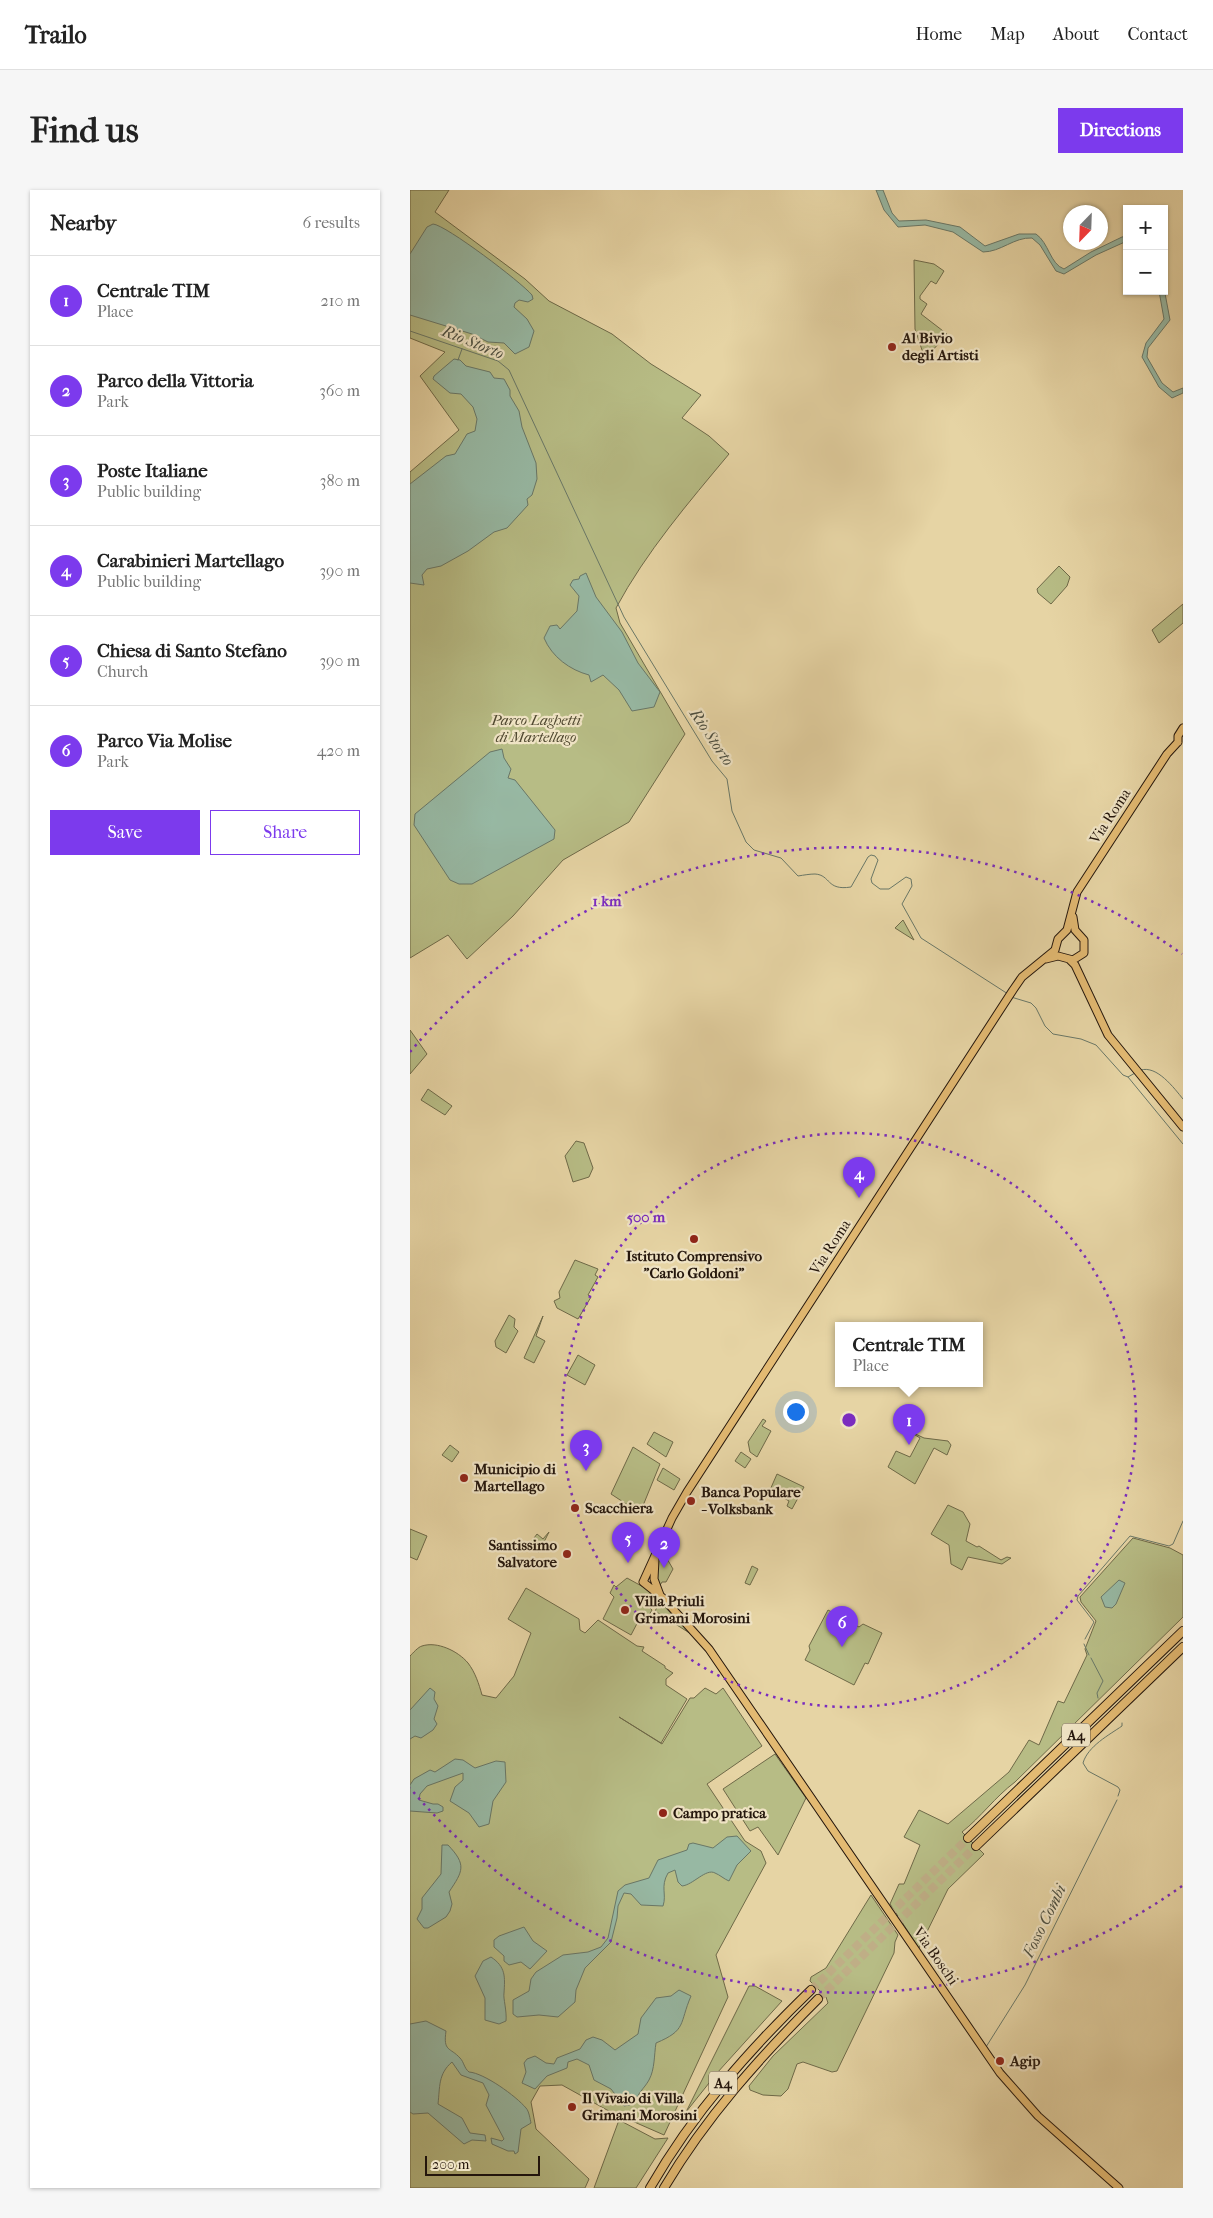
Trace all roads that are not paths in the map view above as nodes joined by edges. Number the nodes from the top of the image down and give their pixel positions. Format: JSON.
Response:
{"nodes":[{"id":1,"x":1183,"y":728,"type":"edge"},
{"id":2,"x":1180,"y":745,"type":"edge"},
{"id":3,"x":1071,"y":910,"type":"junction"},
{"id":4,"x":1064,"y":933,"type":"junction"},
{"id":5,"x":1078,"y":933,"type":"junction"},
{"id":6,"x":1056,"y":947,"type":"junction"},
{"id":7,"x":1082,"y":956,"type":"junction"},
{"id":8,"x":1062,"y":957,"type":"junction"},
{"id":9,"x":1045,"y":959,"type":"junction"},
{"id":10,"x":1070,"y":960,"type":"junction"},
{"id":11,"x":1083,"y":981,"type":"junction"},
{"id":12,"x":1183,"y":1127,"type":"edge"},
{"id":13,"x":656,"y":1554,"type":"junction"},
{"id":14,"x":653,"y":1572,"type":"junction"},
{"id":15,"x":643,"y":1582,"type":"junction"},
{"id":16,"x":661,"y":1596,"type":"junction"},
{"id":17,"x":1183,"y":1631,"type":"edge"},
{"id":18,"x":1183,"y":1647,"type":"edge"},
{"id":19,"x":968,"y":1838,"type":"tunnel mouth"},
{"id":20,"x":976,"y":1846,"type":"tunnel mouth"},
{"id":21,"x":811,"y":1990,"type":"tunnel mouth"},
{"id":22,"x":818,"y":1999,"type":"tunnel mouth"},
{"id":23,"x":650,"y":2188,"type":"edge"},
{"id":24,"x":664,"y":2188,"type":"edge"},
{"id":25,"x":1119,"y":2188,"type":"edge"}],
"edges":[{"from":1,"to":2,"type":"main road","name":"Via Roma"},
{"from":2,"to":3,"type":"main road","name":"Via Roma"},
{"from":3,"to":4,"type":"main road","name":"Via Roma"},
{"from":3,"to":5,"type":"main road"},
{"from":4,"to":5,"type":"main road"},
{"from":4,"to":6,"type":"main road"},
{"from":5,"to":7,"type":"main road"},
{"from":6,"to":8,"type":"main road"},
{"from":6,"to":9,"type":"main road","name":"Via Roma"},
{"from":7,"to":10,"type":"main road"},
{"from":7,"to":11,"type":"main road"},
{"from":8,"to":9,"type":"main road"},
{"from":8,"to":10,"type":"main road"},
{"from":9,"to":13,"type":"main road","name":"Via Roma"},
{"from":10,"to":11,"type":"main road"},
{"from":11,"to":12,"type":"main road"},
{"from":13,"to":14,"type":"main road"},
{"from":13,"to":15,"type":"main road"},
{"from":14,"to":15,"type":"main road"},
{"from":14,"to":16,"type":"main road"},
{"from":15,"to":16,"type":"main road"},
{"from":16,"to":25,"type":"main road","name":"Via Boschi"},
{"from":17,"to":19,"type":"highway","number":"A4"},
{"from":18,"to":20,"type":"highway","number":"A4"},
{"from":21,"to":23,"type":"highway","number":"A4"},
{"from":22,"to":24,"type":"highway","number":"A4"}]}
